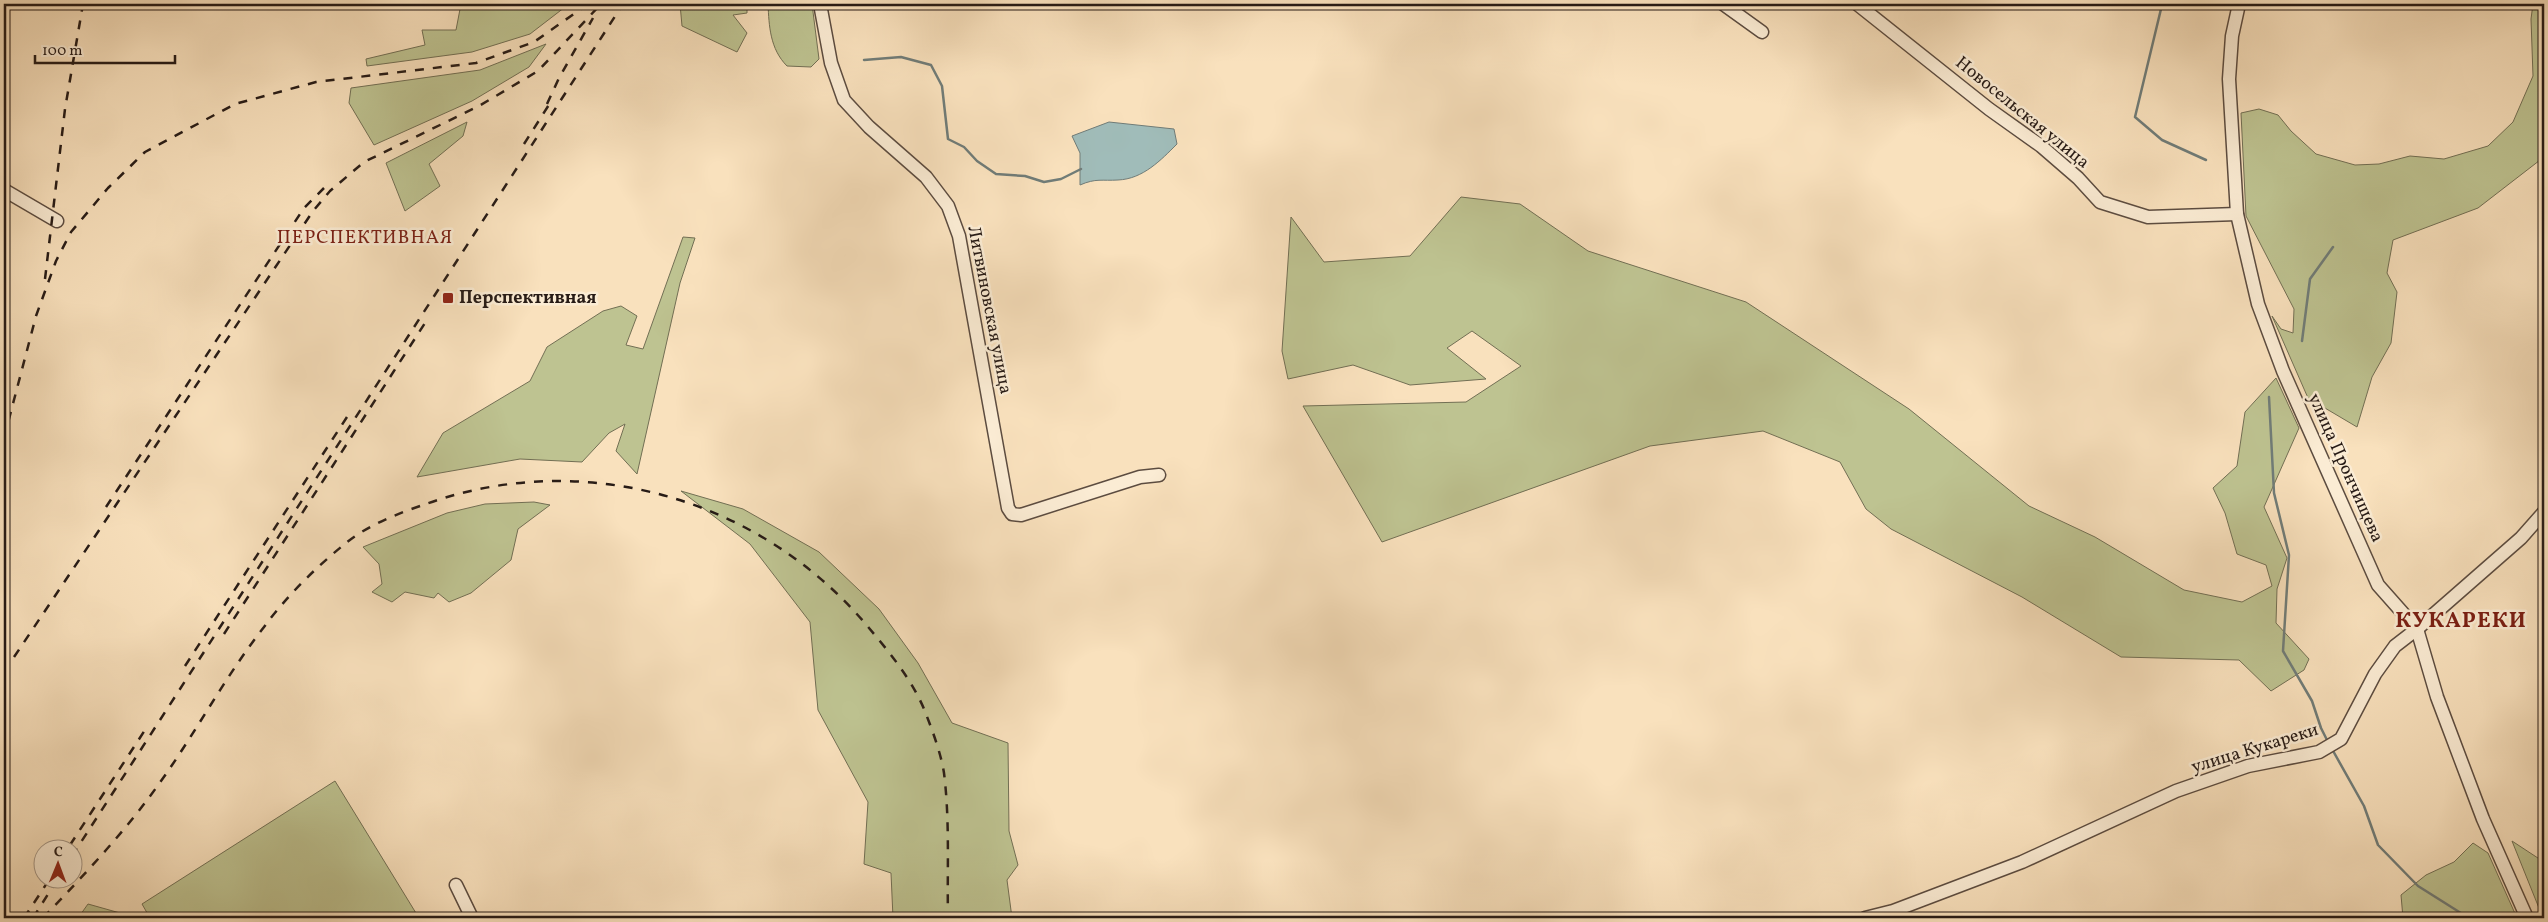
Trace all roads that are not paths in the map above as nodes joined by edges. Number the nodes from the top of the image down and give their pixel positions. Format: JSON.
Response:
{"nodes":[{"id":1,"x":820,"y":4,"type":"edge"},
{"id":2,"x":1722,"y":4,"type":"edge"},
{"id":3,"x":1857,"y":4,"type":"edge"},
{"id":4,"x":2239,"y":4,"type":"edge"},
{"id":5,"x":1762,"y":32,"type":"dead end"},
{"id":6,"x":4,"y":190,"type":"edge"},
{"id":7,"x":2238,"y":214,"type":"junction"},
{"id":8,"x":57,"y":221,"type":"dead end"},
{"id":9,"x":1159,"y":475,"type":"dead end"},
{"id":10,"x":2544,"y":512,"type":"edge"},
{"id":11,"x":2417,"y":629,"type":"junction"},
{"id":12,"x":456,"y":885,"type":"dead end"},
{"id":13,"x":472,"y":918,"type":"edge"},
{"id":14,"x":1865,"y":918,"type":"edge"},
{"id":15,"x":2527,"y":918,"type":"edge"}],
"edges":[{"from":1,"to":9,"type":"street","name":"Литвиновская улица"},
{"from":2,"to":5,"type":"street"},
{"from":3,"to":7,"type":"street","name":"Новосельская улица"},
{"from":4,"to":7,"type":"street","name":"улица Прончищева"},
{"from":6,"to":8,"type":"street"},
{"from":7,"to":11,"type":"street","name":"улица Прончищева"},
{"from":10,"to":11,"type":"street","name":"улица Кукареки"},
{"from":11,"to":14,"type":"street","name":"улица Кукареки"},
{"from":11,"to":15,"type":"street","name":"улица Прончищева"},
{"from":12,"to":13,"type":"street"}]}
